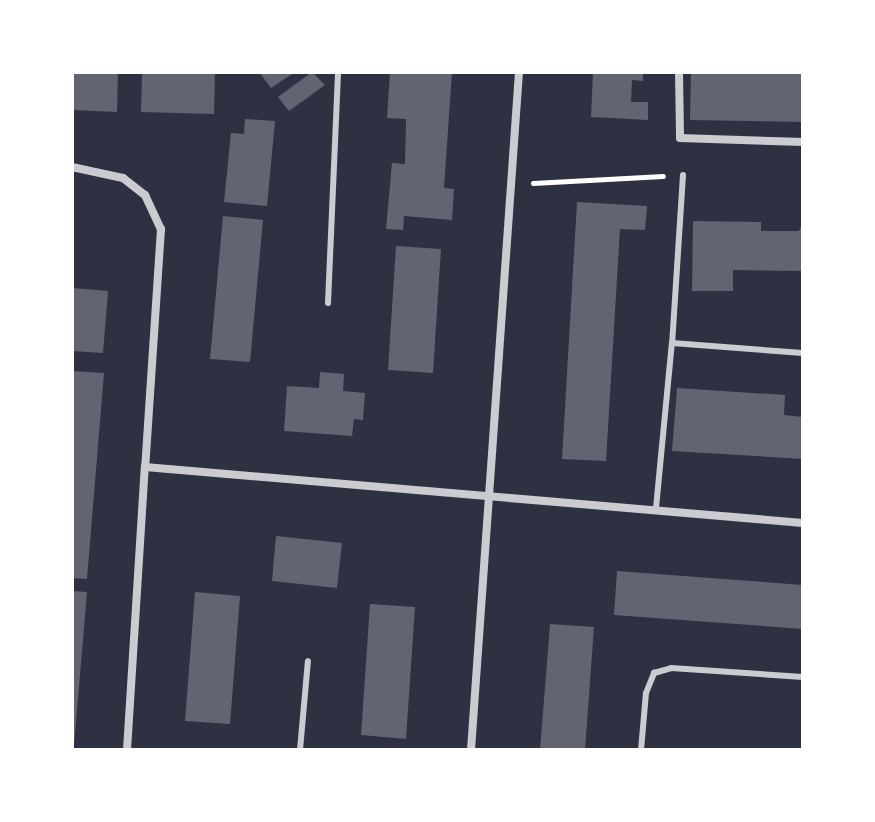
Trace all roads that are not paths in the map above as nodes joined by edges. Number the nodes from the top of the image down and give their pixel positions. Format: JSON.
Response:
{"nodes":[{"id":1,"x":338,"y":72,"type":"edge"},
{"id":2,"x":519,"y":72,"type":"edge"},
{"id":3,"x":679,"y":72,"type":"edge"},
{"id":4,"x":803,"y":142,"type":"edge"},
{"id":5,"x":72,"y":167,"type":"edge"},
{"id":6,"x":683,"y":175,"type":"road end"},
{"id":7,"x":328,"y":303,"type":"dead end"},
{"id":8,"x":672,"y":343,"type":"junction"},
{"id":9,"x":803,"y":353,"type":"edge"},
{"id":10,"x":145,"y":467,"type":"junction"},
{"id":11,"x":485,"y":496,"type":"junction"},
{"id":12,"x":656,"y":508,"type":"junction"},
{"id":13,"x":803,"y":523,"type":"edge"},
{"id":14,"x":308,"y":661,"type":"dead end"},
{"id":15,"x":803,"y":677,"type":"edge"},
{"id":16,"x":127,"y":750,"type":"edge"},
{"id":17,"x":300,"y":750,"type":"edge"},
{"id":18,"x":471,"y":750,"type":"edge"},
{"id":19,"x":641,"y":750,"type":"edge"}],
"edges":[{"from":1,"to":7,"type":"lane"},
{"from":2,"to":11,"type":"street"},
{"from":3,"to":4,"type":"street"},
{"from":5,"to":10,"type":"street"},
{"from":6,"to":8,"type":"lane"},
{"from":8,"to":9,"type":"lane"},
{"from":8,"to":12,"type":"lane"},
{"from":10,"to":11,"type":"street"},
{"from":10,"to":16,"type":"street"},
{"from":11,"to":12,"type":"street"},
{"from":11,"to":18,"type":"street"},
{"from":12,"to":13,"type":"street"},
{"from":14,"to":17,"type":"lane"},
{"from":15,"to":19,"type":"lane"}]}
